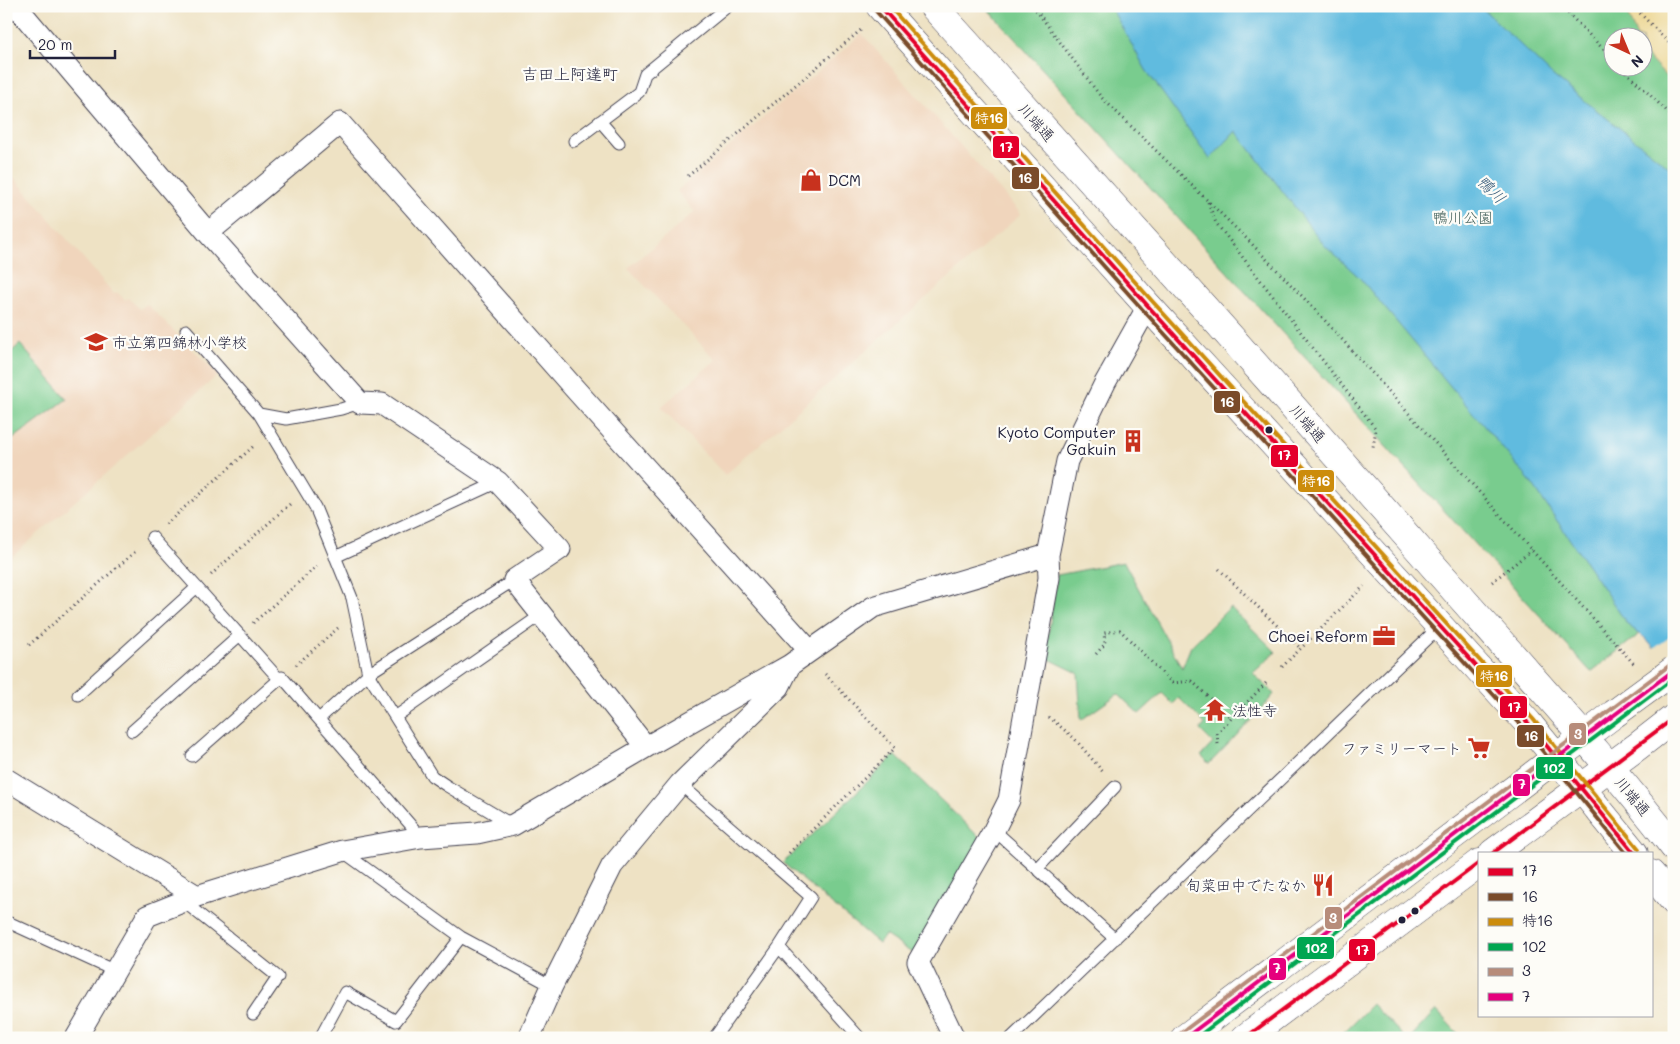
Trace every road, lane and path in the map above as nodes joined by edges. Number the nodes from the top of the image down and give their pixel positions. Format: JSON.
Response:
{"nodes":[{"id":1,"x":16,"y":6,"type":"edge"},
{"id":2,"x":728,"y":6,"type":"edge"},
{"id":3,"x":933,"y":6,"type":"edge"},
{"id":4,"x":1033,"y":6,"type":"edge"},
{"id":5,"x":1561,"y":6,"type":"edge"},
{"id":6,"x":1633,"y":6,"type":"edge"},
{"id":7,"x":882,"y":9,"type":"edge"},
{"id":8,"x":1602,"y":48,"type":"edge"},
{"id":9,"x":1674,"y":48,"type":"edge"},
{"id":10,"x":1632,"y":78,"type":"edge"},
{"id":11,"x":1674,"y":118,"type":"edge"},
{"id":12,"x":600,"y":122,"type":"junction"},
{"id":13,"x":574,"y":141,"type":"dead end"},
{"id":14,"x":619,"y":143,"type":"dead end"},
{"id":15,"x":688,"y":176,"type":"dead end"},
{"id":16,"x":1207,"y":201,"type":"junction"},
{"id":17,"x":208,"y":233,"type":"junction"},
{"id":18,"x":1148,"y":306,"type":"junction"},
{"id":19,"x":186,"y":330,"type":"dead end"},
{"id":20,"x":360,"y":403,"type":"junction"},
{"id":21,"x":259,"y":414,"type":"junction"},
{"id":22,"x":1374,"y":447,"type":"dead end"},
{"id":23,"x":498,"y":482,"type":"junction"},
{"id":24,"x":306,"y":490,"type":"junction"},
{"id":25,"x":152,"y":537,"type":"dead end"},
{"id":26,"x":1532,"y":550,"type":"junction"},
{"id":27,"x":334,"y":554,"type":"junction"},
{"id":28,"x":1048,"y":556,"type":"junction"},
{"id":29,"x":1219,"y":569,"type":"dead end"},
{"id":30,"x":514,"y":580,"type":"junction"},
{"id":31,"x":1492,"y":582,"type":"dead end"},
{"id":32,"x":1365,"y":585,"type":"dead end"},
{"id":33,"x":197,"y":587,"type":"junction"},
{"id":34,"x":356,"y":613,"type":"junction"},
{"id":35,"x":541,"y":615,"type":"junction"},
{"id":36,"x":1440,"y":627,"type":"junction"},
{"id":37,"x":240,"y":635,"type":"junction"},
{"id":38,"x":1300,"y":648,"type":"junction"},
{"id":39,"x":809,"y":650,"type":"junction"},
{"id":40,"x":1096,"y":654,"type":"dead end"},
{"id":41,"x":790,"y":665,"type":"junction"},
{"id":42,"x":1636,"y":666,"type":"dead end"},
{"id":43,"x":1282,"y":667,"type":"dead end"},
{"id":44,"x":1674,"y":670,"type":"edge"},
{"id":45,"x":368,"y":674,"type":"junction"},
{"id":46,"x":280,"y":678,"type":"junction"},
{"id":47,"x":1266,"y":683,"type":"dead end"},
{"id":48,"x":78,"y":695,"type":"dead end"},
{"id":49,"x":1025,"y":707,"type":"junction"},
{"id":50,"x":395,"y":717,"type":"junction"},
{"id":51,"x":1674,"y":718,"type":"edge"},
{"id":52,"x":319,"y":719,"type":"junction"},
{"id":53,"x":1231,"y":719,"type":"junction"},
{"id":54,"x":132,"y":731,"type":"dead end"},
{"id":55,"x":1583,"y":738,"type":"junction"},
{"id":56,"x":1218,"y":744,"type":"dead end"},
{"id":57,"x":646,"y":747,"type":"junction"},
{"id":58,"x":192,"y":756,"type":"dead end"},
{"id":59,"x":1556,"y":758,"type":"junction"},
{"id":60,"x":1609,"y":768,"type":"junction"},
{"id":61,"x":6,"y":779,"type":"edge"},
{"id":62,"x":680,"y":784,"type":"junction"},
{"id":63,"x":1115,"y":787,"type":"joint"},
{"id":64,"x":1581,"y":788,"type":"junction"},
{"id":65,"x":513,"y":825,"type":"junction"},
{"id":66,"x":994,"y":830,"type":"junction"},
{"id":67,"x":421,"y":837,"type":"junction"},
{"id":68,"x":1674,"y":847,"type":"edge"},
{"id":69,"x":342,"y":851,"type":"junction"},
{"id":70,"x":1494,"y":852,"type":"edge"},
{"id":71,"x":1633,"y":852,"type":"edge"},
{"id":72,"x":1478,"y":864,"type":"edge"},
{"id":73,"x":775,"y":866,"type":"junction"},
{"id":74,"x":1037,"y":869,"type":"junction"},
{"id":75,"x":1652,"y":875,"type":"edge"},
{"id":76,"x":190,"y":899,"type":"junction"},
{"id":77,"x":1674,"y":901,"type":"edge"},
{"id":78,"x":10,"y":923,"type":"dead end"},
{"id":79,"x":461,"y":937,"type":"junction"},
{"id":80,"x":1114,"y":939,"type":"junction"},
{"id":81,"x":779,"y":947,"type":"junction"},
{"id":82,"x":115,"y":971,"type":"junction"},
{"id":83,"x":552,"y":986,"type":"junction"},
{"id":84,"x":252,"y":1014,"type":"dead end"},
{"id":85,"x":76,"y":1038,"type":"edge"},
{"id":86,"x":320,"y":1038,"type":"edge"},
{"id":87,"x":529,"y":1038,"type":"edge"},
{"id":88,"x":714,"y":1038,"type":"edge"},
{"id":89,"x":860,"y":1038,"type":"edge"},
{"id":90,"x":954,"y":1038,"type":"edge"},
{"id":91,"x":1011,"y":1038,"type":"edge"},
{"id":92,"x":1185,"y":1038,"type":"edge"},
{"id":93,"x":1245,"y":1038,"type":"edge"}],
"edges":[{"from":1,"to":17,"type":"street"},
{"from":2,"to":12,"type":"lane"},
{"from":3,"to":55,"type":"street","name":"川端通"},
{"from":4,"to":16,"type":"path"},
{"from":5,"to":8,"type":"path"},
{"from":6,"to":9,"type":"path"},
{"from":7,"to":15,"type":"path"},
{"from":7,"to":18,"type":"street"},
{"from":10,"to":11,"type":"path"},
{"from":12,"to":13,"type":"lane"},
{"from":12,"to":14,"type":"lane"},
{"from":16,"to":22,"type":"path"},
{"from":16,"to":26,"type":"path"},
{"from":17,"to":20,"type":"street"},
{"from":17,"to":39,"type":"street"},
{"from":18,"to":28,"type":"street"},
{"from":18,"to":36,"type":"street"},
{"from":19,"to":21,"type":"lane"},
{"from":20,"to":21,"type":"lane"},
{"from":20,"to":23,"type":"street"},
{"from":21,"to":24,"type":"lane"},
{"from":23,"to":27,"type":"lane"},
{"from":23,"to":30,"type":"street"},
{"from":24,"to":27,"type":"lane"},
{"from":24,"to":33,"type":"path"},
{"from":25,"to":33,"type":"lane"},
{"from":26,"to":31,"type":"path"},
{"from":26,"to":42,"type":"path"},
{"from":27,"to":34,"type":"lane"},
{"from":27,"to":37,"type":"path"},
{"from":28,"to":39,"type":"street"},
{"from":28,"to":49,"type":"street"},
{"from":29,"to":38,"type":"path"},
{"from":30,"to":35,"type":"street"},
{"from":30,"to":45,"type":"lane"},
{"from":32,"to":38,"type":"path"},
{"from":33,"to":37,"type":"lane"},
{"from":33,"to":48,"type":"lane"},
{"from":34,"to":45,"type":"lane"},
{"from":34,"to":46,"type":"path"},
{"from":35,"to":50,"type":"lane"},
{"from":35,"to":57,"type":"street"},
{"from":36,"to":59,"type":"street"},
{"from":36,"to":80,"type":"lane"},
{"from":37,"to":46,"type":"lane"},
{"from":37,"to":54,"type":"lane"},
{"from":38,"to":43,"type":"path"},
{"from":39,"to":41,"type":"street"},
{"from":39,"to":73,"type":"path"},
{"from":40,"to":53,"type":"path"},
{"from":41,"to":57,"type":"street"},
{"from":41,"to":62,"type":"street"},
{"from":44,"to":55,"type":"street","bridge":true},
{"from":45,"to":50,"type":"lane"},
{"from":45,"to":52,"type":"lane"},
{"from":46,"to":52,"type":"lane"},
{"from":46,"to":58,"type":"lane"},
{"from":47,"to":53,"type":"path"},
{"from":49,"to":63,"type":"path"},
{"from":49,"to":66,"type":"street"},
{"from":50,"to":65,"type":"lane"},
{"from":51,"to":60,"type":"street"},
{"from":52,"to":67,"type":"lane"},
{"from":53,"to":56,"type":"path"},
{"from":55,"to":59,"type":"street"},
{"from":55,"to":60,"type":"street","name":"川端通"},
{"from":57,"to":65,"type":"street"},
{"from":59,"to":64,"type":"street"},
{"from":59,"to":92,"type":"street"},
{"from":60,"to":64,"type":"street"},
{"from":60,"to":68,"type":"street","name":"川端通"},
{"from":61,"to":76,"type":"street"},
{"from":62,"to":73,"type":"lane"},
{"from":62,"to":83,"type":"street"},
{"from":63,"to":74,"type":"lane"},
{"from":64,"to":70,"type":"street"},
{"from":64,"to":71,"type":"street"},
{"from":65,"to":67,"type":"street"},
{"from":66,"to":74,"type":"lane"},
{"from":66,"to":90,"type":"street"},
{"from":67,"to":69,"type":"street"},
{"from":69,"to":76,"type":"street"},
{"from":69,"to":79,"type":"lane"},
{"from":72,"to":93,"type":"street"},
{"from":73,"to":81,"type":"lane"},
{"from":74,"to":80,"type":"lane"},
{"from":75,"to":77,"type":"street"},
{"from":76,"to":82,"type":"street"},
{"from":76,"to":84,"type":"lane"},
{"from":78,"to":82,"type":"lane"},
{"from":79,"to":83,"type":"lane"},
{"from":79,"to":86,"type":"lane"},
{"from":80,"to":91,"type":"lane"},
{"from":81,"to":88,"type":"lane"},
{"from":81,"to":89,"type":"lane"},
{"from":82,"to":85,"type":"street"},
{"from":83,"to":87,"type":"street"}]}
